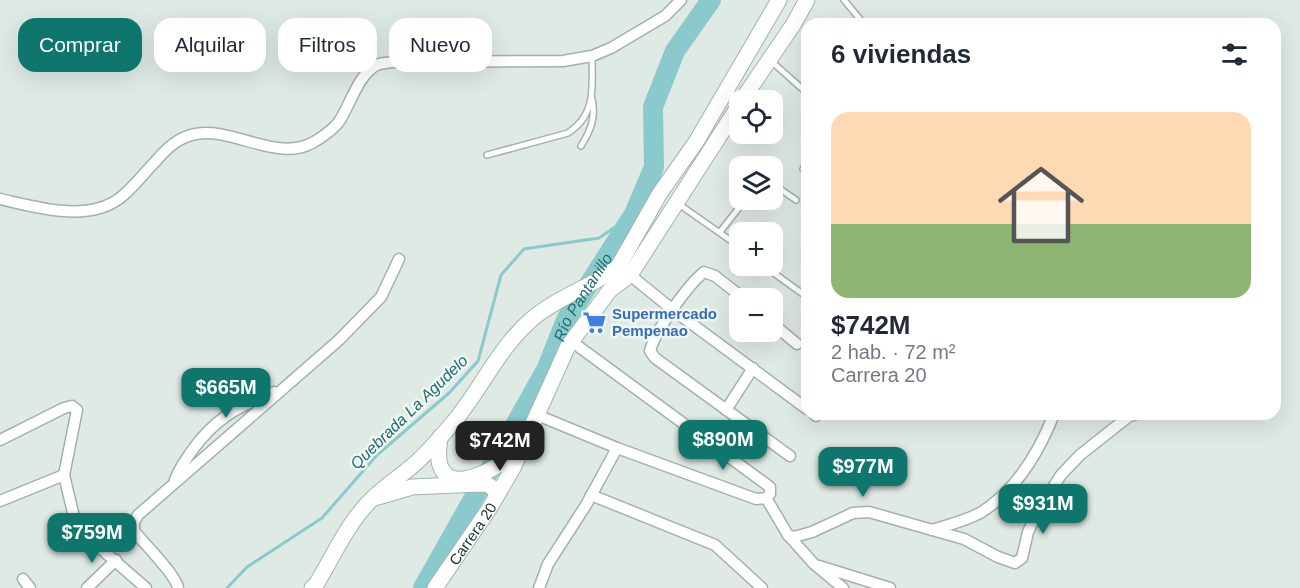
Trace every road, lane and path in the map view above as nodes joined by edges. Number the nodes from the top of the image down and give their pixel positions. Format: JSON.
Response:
{"nodes":[{"id":1,"x":681,"y":0,"type":"edge"},
{"id":2,"x":779,"y":0,"type":"edge"},
{"id":3,"x":807,"y":0,"type":"edge"},
{"id":4,"x":844,"y":0,"type":"edge"},
{"id":5,"x":859,"y":18,"type":"edge"},
{"id":6,"x":592,"y":56,"type":"junction"},
{"id":7,"x":769,"y":60,"type":"junction"},
{"id":8,"x":801,"y":88,"type":"edge"},
{"id":9,"x":749,"y":90,"type":"edge"},
{"id":10,"x":592,"y":98,"type":"junction"},
{"id":11,"x":729,"y":120,"type":"edge"},
{"id":12,"x":580,"y":146,"type":"dead end"},
{"id":13,"x":487,"y":155,"type":"dead end"},
{"id":14,"x":783,"y":191,"type":"edge"},
{"id":15,"x":0,"y":199,"type":"edge"},
{"id":16,"x":796,"y":200,"type":"dead end"},
{"id":17,"x":675,"y":202,"type":"junction"},
{"id":18,"x":737,"y":210,"type":"edge"},
{"id":19,"x":720,"y":232,"type":"junction"},
{"id":20,"x":729,"y":239,"type":"edge"},
{"id":21,"x":399,"y":258,"type":"dead end"},
{"id":22,"x":624,"y":271,"type":"junction"},
{"id":23,"x":778,"y":276,"type":"edge"},
{"id":24,"x":605,"y":285,"type":"junction"},
{"id":25,"x":730,"y":288,"type":"edge"},
{"id":26,"x":801,"y":293,"type":"edge"},
{"id":27,"x":673,"y":310,"type":"junction"},
{"id":28,"x":783,"y":332,"type":"edge"},
{"id":29,"x":571,"y":341,"type":"junction"},
{"id":30,"x":797,"y":344,"type":"dead end"},
{"id":31,"x":753,"y":368,"type":"junction"},
{"id":32,"x":284,"y":387,"type":"junction"},
{"id":33,"x":801,"y":405,"type":"edge"},
{"id":34,"x":726,"y":410,"type":"junction"},
{"id":35,"x":537,"y":415,"type":"junction"},
{"id":36,"x":1051,"y":420,"type":"edge"},
{"id":37,"x":1124,"y":420,"type":"edge"},
{"id":38,"x":440,"y":437,"type":"junction"},
{"id":39,"x":0,"y":440,"type":"edge"},
{"id":40,"x":524,"y":446,"type":"junction"},
{"id":41,"x":617,"y":448,"type":"junction"},
{"id":42,"x":790,"y":456,"type":"dead end"},
{"id":43,"x":64,"y":475,"type":"junction"},
{"id":44,"x":486,"y":475,"type":"junction"},
{"id":45,"x":174,"y":484,"type":"junction"},
{"id":46,"x":497,"y":495,"type":"junction"},
{"id":47,"x":591,"y":495,"type":"junction"},
{"id":48,"x":766,"y":498,"type":"junction"},
{"id":49,"x":0,"y":501,"type":"edge"},
{"id":50,"x":370,"y":501,"type":"junction"},
{"id":51,"x":931,"y":530,"type":"junction"},
{"id":52,"x":788,"y":535,"type":"junction"},
{"id":53,"x":116,"y":560,"type":"junction"},
{"id":54,"x":814,"y":564,"type":"junction"},
{"id":55,"x":87,"y":588,"type":"edge"},
{"id":56,"x":147,"y":588,"type":"edge"},
{"id":57,"x":178,"y":588,"type":"edge"},
{"id":58,"x":312,"y":588,"type":"edge"},
{"id":59,"x":435,"y":588,"type":"edge"},
{"id":60,"x":538,"y":588,"type":"edge"},
{"id":61,"x":762,"y":588,"type":"edge"},
{"id":62,"x":843,"y":588,"type":"edge"},
{"id":63,"x":890,"y":588,"type":"edge"}],
"edges":[{"from":1,"to":6,"type":"street"},
{"from":2,"to":22,"type":"main road","name":"Carrera 20"},
{"from":3,"to":7,"type":"main road","name":"Carrera 20"},
{"from":4,"to":5,"type":"lane"},
{"from":6,"to":10,"type":"lane"},
{"from":6,"to":15,"type":"street"},
{"from":7,"to":8,"type":"lane"},
{"from":7,"to":9,"type":"main road","name":"Carrera 20"},
{"from":10,"to":12,"type":"lane"},
{"from":10,"to":13,"type":"lane"},
{"from":11,"to":17,"type":"main road","name":"Carrera 20"},
{"from":14,"to":16,"type":"lane"},
{"from":17,"to":19,"type":"lane"},
{"from":17,"to":22,"type":"main road","name":"Carrera 20"},
{"from":18,"to":19,"type":"lane"},
{"from":19,"to":20,"type":"lane"},
{"from":21,"to":32,"type":"street"},
{"from":22,"to":24,"type":"main road","name":"Carrera 20"},
{"from":22,"to":27,"type":"street"},
{"from":23,"to":26,"type":"lane"},
{"from":24,"to":29,"type":"main road","name":"Carrera 20"},
{"from":24,"to":38,"type":"main road"},
{"from":25,"to":27,"type":"street"},
{"from":27,"to":31,"type":"street"},
{"from":27,"to":34,"type":"street"},
{"from":28,"to":30,"type":"street"},
{"from":29,"to":35,"type":"main road","name":"Carrera 20"},
{"from":29,"to":48,"type":"street"},
{"from":31,"to":33,"type":"street"},
{"from":31,"to":34,"type":"street"},
{"from":32,"to":45,"type":"street"},
{"from":32,"to":45,"type":"street"},
{"from":34,"to":42,"type":"street"},
{"from":35,"to":40,"type":"main road","name":"Carrera 20"},
{"from":35,"to":41,"type":"street"},
{"from":36,"to":51,"type":"street"},
{"from":37,"to":51,"type":"street"},
{"from":38,"to":44,"type":"main road"},
{"from":38,"to":50,"type":"main road"},
{"from":39,"to":43,"type":"street"},
{"from":40,"to":44,"type":"main road"},
{"from":40,"to":46,"type":"main road","name":"Carrera 20"},
{"from":41,"to":47,"type":"street"},
{"from":41,"to":48,"type":"street"},
{"from":43,"to":49,"type":"street"},
{"from":43,"to":53,"type":"street"},
{"from":44,"to":46,"type":"main road"},
{"from":44,"to":50,"type":"main road"},
{"from":45,"to":57,"type":"street"},
{"from":46,"to":59,"type":"main road","name":"Carrera 20"},
{"from":47,"to":60,"type":"street"},
{"from":47,"to":61,"type":"street"},
{"from":48,"to":52,"type":"street"},
{"from":50,"to":58,"type":"main road"},
{"from":51,"to":52,"type":"street"},
{"from":52,"to":54,"type":"street"},
{"from":53,"to":55,"type":"street"},
{"from":53,"to":56,"type":"street"},
{"from":54,"to":62,"type":"street"},
{"from":54,"to":63,"type":"street"}]}
